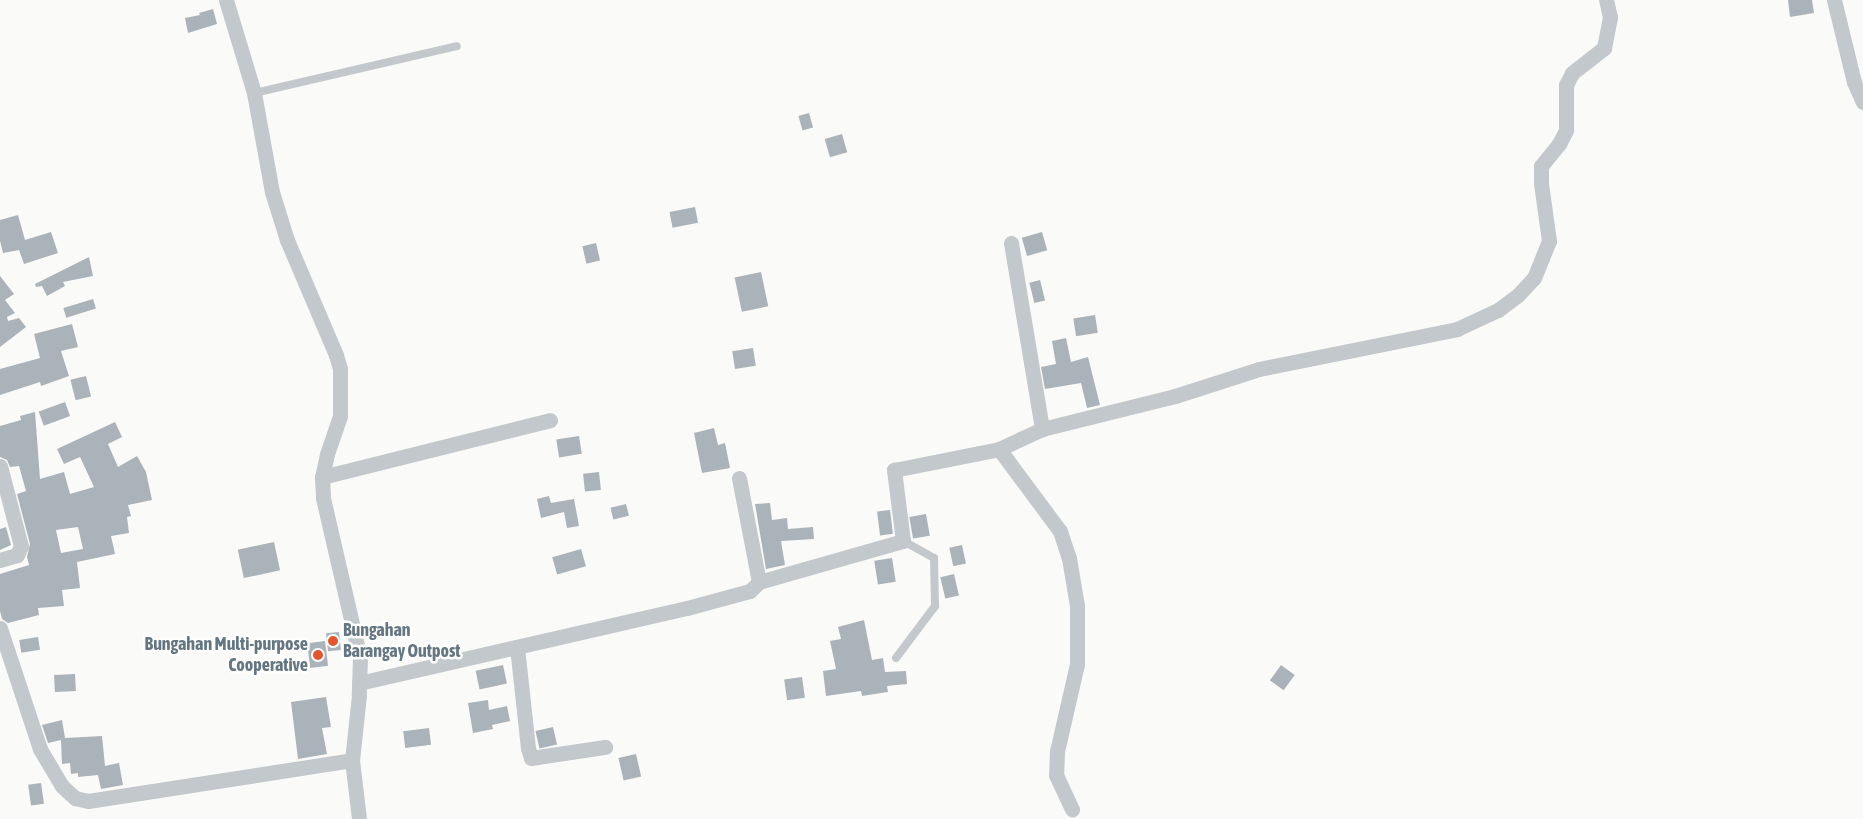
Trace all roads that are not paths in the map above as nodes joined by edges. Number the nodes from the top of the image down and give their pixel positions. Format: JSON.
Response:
{"nodes":[{"id":1,"x":226,"y":0,"type":"edge"},
{"id":2,"x":1606,"y":0,"type":"edge"},
{"id":3,"x":1834,"y":0,"type":"edge"},
{"id":4,"x":457,"y":46,"type":"dead end"},
{"id":5,"x":254,"y":93,"type":"junction"},
{"id":6,"x":1863,"y":102,"type":"edge"},
{"id":7,"x":1011,"y":243,"type":"dead end"},
{"id":8,"x":550,"y":420,"type":"dead end"},
{"id":9,"x":1042,"y":429,"type":"junction"},
{"id":10,"x":998,"y":449,"type":"junction"},
{"id":11,"x":0,"y":466,"type":"edge"},
{"id":12,"x":322,"y":477,"type":"junction"},
{"id":13,"x":739,"y":478,"type":"dead end"},
{"id":14,"x":903,"y":541,"type":"junction"},
{"id":15,"x":0,"y":560,"type":"edge"},
{"id":16,"x":759,"y":582,"type":"junction"},
{"id":17,"x":0,"y":628,"type":"edge"},
{"id":18,"x":517,"y":647,"type":"junction"},
{"id":19,"x":896,"y":658,"type":"dead end"},
{"id":20,"x":359,"y":683,"type":"junction"},
{"id":21,"x":605,"y":747,"type":"dead end"},
{"id":22,"x":352,"y":760,"type":"junction"},
{"id":23,"x":1072,"y":810,"type":"dead end"},
{"id":24,"x":359,"y":819,"type":"edge"}],
"edges":[{"from":1,"to":5,"type":"street"},
{"from":2,"to":9,"type":"street"},
{"from":3,"to":6,"type":"street"},
{"from":4,"to":5,"type":"lane"},
{"from":5,"to":12,"type":"street"},
{"from":7,"to":9,"type":"street"},
{"from":8,"to":12,"type":"street"},
{"from":9,"to":10,"type":"street"},
{"from":10,"to":14,"type":"street"},
{"from":10,"to":23,"type":"street"},
{"from":11,"to":15,"type":"street"},
{"from":12,"to":20,"type":"street"},
{"from":13,"to":16,"type":"street"},
{"from":14,"to":16,"type":"street"},
{"from":14,"to":19,"type":"lane"},
{"from":16,"to":18,"type":"street"},
{"from":17,"to":22,"type":"street"},
{"from":18,"to":20,"type":"street"},
{"from":18,"to":21,"type":"street"},
{"from":20,"to":22,"type":"street"},
{"from":22,"to":24,"type":"street"}]}
